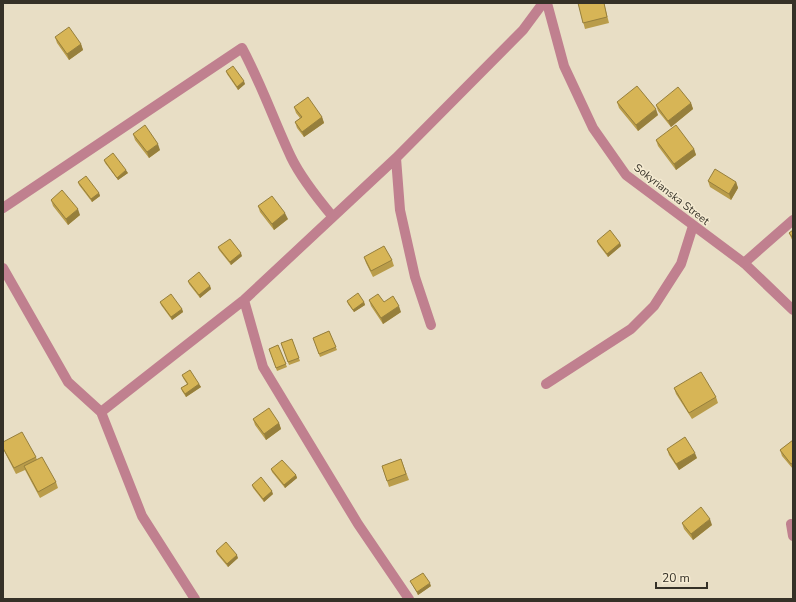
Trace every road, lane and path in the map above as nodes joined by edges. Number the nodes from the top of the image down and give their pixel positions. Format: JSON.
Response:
{"nodes":[{"id":1,"x":543,"y":3,"type":"edge"},
{"id":2,"x":547,"y":3,"type":"edge"},
{"id":3,"x":396,"y":158,"type":"junction"},
{"id":4,"x":3,"y":208,"type":"edge"},
{"id":5,"x":333,"y":217,"type":"junction"},
{"id":6,"x":793,"y":220,"type":"edge"},
{"id":7,"x":693,"y":226,"type":"junction"},
{"id":8,"x":744,"y":263,"type":"junction"},
{"id":9,"x":3,"y":268,"type":"edge"},
{"id":10,"x":244,"y":300,"type":"junction"},
{"id":11,"x":793,"y":310,"type":"edge"},
{"id":12,"x":431,"y":325,"type":"dead end"},
{"id":13,"x":546,"y":384,"type":"dead end"},
{"id":14,"x":101,"y":412,"type":"junction"},
{"id":15,"x":791,"y":524,"type":"dead end"},
{"id":16,"x":793,"y":536,"type":"edge"},
{"id":17,"x":195,"y":599,"type":"edge"},
{"id":18,"x":409,"y":599,"type":"edge"}],
"edges":[{"from":1,"to":3,"type":"street"},
{"from":2,"to":7,"type":"street","name":"Sokyrianska Street"},
{"from":3,"to":5,"type":"street"},
{"from":3,"to":12,"type":"street"},
{"from":4,"to":5,"type":"street"},
{"from":5,"to":10,"type":"street"},
{"from":6,"to":8,"type":"street"},
{"from":7,"to":8,"type":"street","name":"Sokyrianska Street"},
{"from":7,"to":13,"type":"street"},
{"from":8,"to":11,"type":"street","name":"Sokyrianska Street"},
{"from":9,"to":14,"type":"street"},
{"from":10,"to":14,"type":"street"},
{"from":10,"to":18,"type":"street"},
{"from":14,"to":17,"type":"street"},
{"from":15,"to":16,"type":"street"}]}
